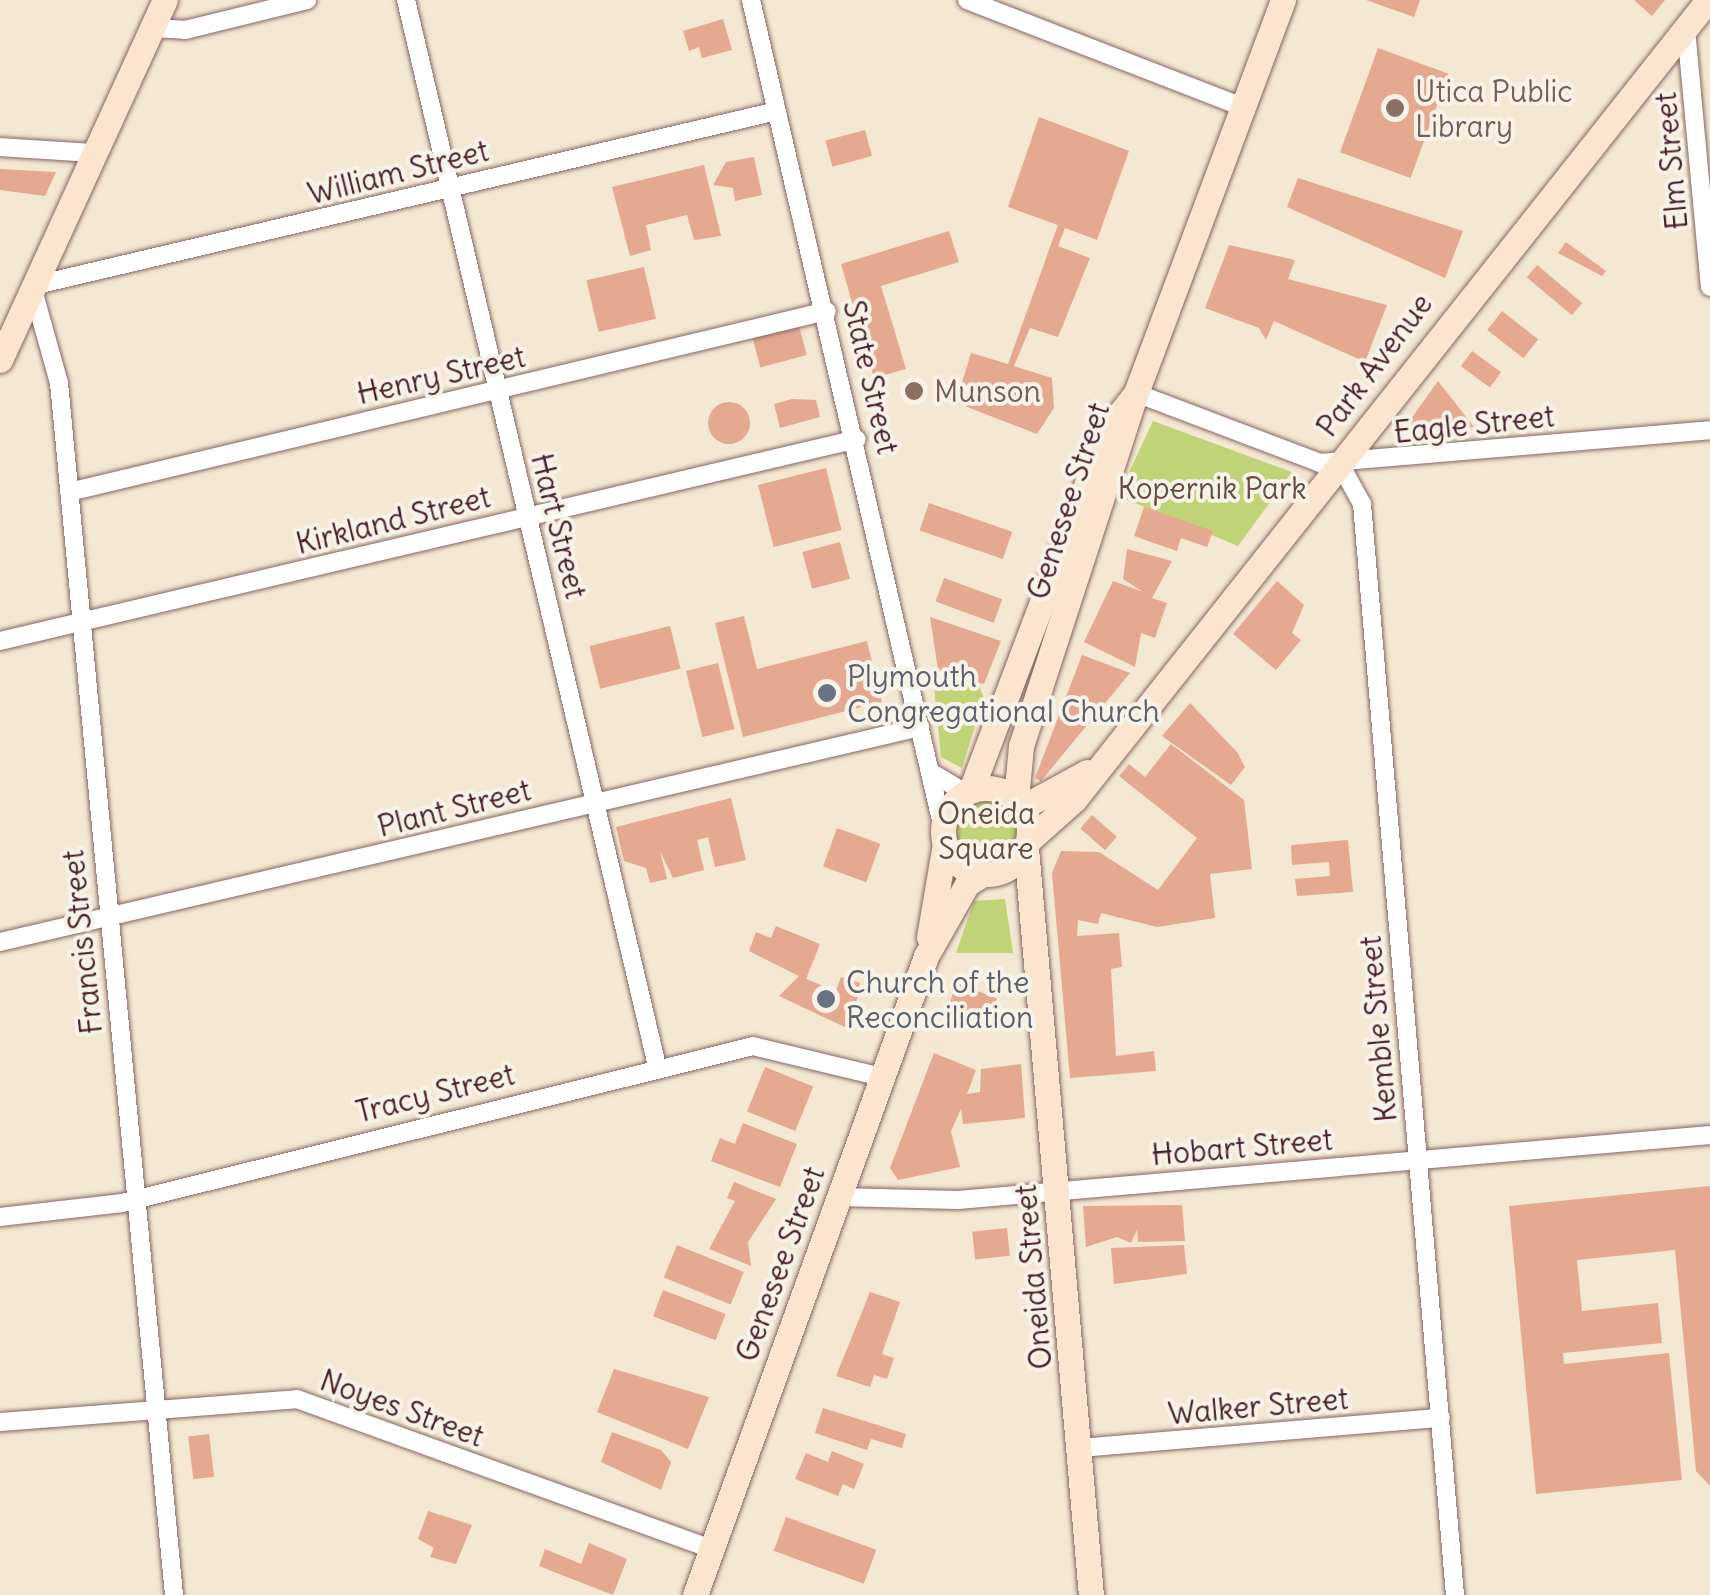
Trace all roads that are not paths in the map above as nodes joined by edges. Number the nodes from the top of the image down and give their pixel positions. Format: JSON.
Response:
{"nodes":[{"id":1,"x":164,"y":0,"type":"edge"},
{"id":2,"x":307,"y":0,"type":"edge"},
{"id":3,"x":406,"y":0,"type":"edge"},
{"id":4,"x":752,"y":0,"type":"edge"},
{"id":5,"x":968,"y":0,"type":"edge"},
{"id":6,"x":1283,"y":0,"type":"edge"},
{"id":7,"x":1708,"y":0,"type":"edge"},
{"id":8,"x":152,"y":28,"type":"junction"},
{"id":9,"x":1686,"y":29,"type":"junction"},
{"id":10,"x":1243,"y":106,"type":"junction"},
{"id":11,"x":777,"y":111,"type":"junction"},
{"id":12,"x":0,"y":147,"type":"edge"},
{"id":13,"x":92,"y":153,"type":"junction"},
{"id":14,"x":448,"y":188,"type":"junction"},
{"id":15,"x":32,"y":286,"type":"junction"},
{"id":16,"x":1710,"y":287,"type":"edge"},
{"id":17,"x":827,"y":311,"type":"junction"},
{"id":18,"x":0,"y":360,"type":"edge"},
{"id":19,"x":497,"y":390,"type":"junction"},
{"id":20,"x":1136,"y":394,"type":"junction"},
{"id":21,"x":1710,"y":430,"type":"edge"},
{"id":22,"x":857,"y":438,"type":"junction"},
{"id":23,"x":1340,"y":464,"type":"junction"},
{"id":24,"x":68,"y":492,"type":"junction"},
{"id":25,"x":527,"y":515,"type":"junction"},
{"id":26,"x":79,"y":621,"type":"junction"},
{"id":27,"x":0,"y":642,"type":"edge"},
{"id":28,"x":920,"y":727,"type":"junction"},
{"id":29,"x":929,"y":768,"type":"junction"},
{"id":30,"x":1092,"y":770,"type":"junction"},
{"id":31,"x":968,"y":791,"type":"junction"},
{"id":32,"x":594,"y":803,"type":"junction"},
{"id":33,"x":1019,"y":803,"type":"junction"},
{"id":34,"x":944,"y":836,"type":"junction"},
{"id":35,"x":1027,"y":844,"type":"junction"},
{"id":36,"x":985,"y":874,"type":"junction"},
{"id":37,"x":107,"y":918,"type":"junction"},
{"id":38,"x":0,"y":942,"type":"edge"},
{"id":39,"x":1040,"y":954,"type":"junction"},
{"id":40,"x":926,"y":956,"type":"junction"},
{"id":41,"x":657,"y":1066,"type":"junction"},
{"id":42,"x":882,"y":1076,"type":"junction"},
{"id":43,"x":1710,"y":1136,"type":"edge"},
{"id":44,"x":1417,"y":1160,"type":"junction"},
{"id":45,"x":1058,"y":1191,"type":"junction"},
{"id":46,"x":839,"y":1197,"type":"junction"},
{"id":47,"x":136,"y":1198,"type":"junction"},
{"id":48,"x":0,"y":1216,"type":"edge"},
{"id":49,"x":157,"y":1409,"type":"junction"},
{"id":50,"x":1441,"y":1418,"type":"junction"},
{"id":51,"x":0,"y":1422,"type":"edge"},
{"id":52,"x":1080,"y":1448,"type":"junction"},
{"id":53,"x":711,"y":1549,"type":"junction"},
{"id":54,"x":174,"y":1595,"type":"edge"},
{"id":55,"x":695,"y":1595,"type":"edge"},
{"id":56,"x":1092,"y":1595,"type":"edge"},
{"id":57,"x":1454,"y":1595,"type":"edge"}],
"edges":[{"from":1,"to":8,"type":"street"},
{"from":2,"to":8,"type":"street"},
{"from":3,"to":14,"type":"street","name":"Hart Street"},
{"from":4,"to":11,"type":"street","name":"State Street"},
{"from":5,"to":10,"type":"street"},
{"from":6,"to":10,"type":"street","name":"Genesee Street"},
{"from":7,"to":9,"type":"street","name":"Park Avenue"},
{"from":8,"to":13,"type":"street"},
{"from":9,"to":16,"type":"street","name":"Elm Street"},
{"from":9,"to":23,"type":"street","name":"Park Avenue"},
{"from":10,"to":20,"type":"street","name":"Genesee Street"},
{"from":11,"to":14,"type":"street","name":"William Street"},
{"from":11,"to":17,"type":"street","name":"State Street"},
{"from":12,"to":13,"type":"street"},
{"from":13,"to":15,"type":"street"},
{"from":14,"to":15,"type":"street","name":"William Street"},
{"from":14,"to":19,"type":"street","name":"Hart Street"},
{"from":15,"to":18,"type":"street"},
{"from":15,"to":24,"type":"street","name":"Francis Street"},
{"from":17,"to":19,"type":"street","name":"Henry Street"},
{"from":17,"to":22,"type":"street","name":"State Street"},
{"from":19,"to":24,"type":"street","name":"Henry Street"},
{"from":19,"to":25,"type":"street","name":"Hart Street"},
{"from":20,"to":23,"type":"street","name":"Eagle Street"},
{"from":20,"to":31,"type":"street","name":"Genesee Street"},
{"from":20,"to":33,"type":"street","name":"Genesee Street"},
{"from":21,"to":23,"type":"street","name":"Eagle Street"},
{"from":22,"to":25,"type":"street","name":"Kirkland Street"},
{"from":22,"to":28,"type":"street","name":"State Street"},
{"from":23,"to":30,"type":"street","name":"Park Avenue"},
{"from":23,"to":44,"type":"street","name":"Kemble Street"},
{"from":24,"to":26,"type":"street","name":"Francis Street"},
{"from":25,"to":26,"type":"street","name":"Kirkland Street"},
{"from":25,"to":32,"type":"street","name":"Hart Street"},
{"from":26,"to":27,"type":"street","name":"Kirkland Street"},
{"from":26,"to":37,"type":"street","name":"Francis Street"},
{"from":28,"to":29,"type":"street","name":"State Street"},
{"from":28,"to":32,"type":"street","name":"Plant Street"},
{"from":29,"to":31,"type":"street"},
{"from":29,"to":34,"type":"street","name":"State Street"},
{"from":30,"to":33,"type":"street","name":"Park Avenue"},
{"from":30,"to":35,"type":"street","name":"Park Avenue"},
{"from":31,"to":33,"type":"street"},
{"from":31,"to":34,"type":"street"},
{"from":32,"to":37,"type":"street","name":"Plant Street"},
{"from":32,"to":41,"type":"street","name":"Hart Street"},
{"from":33,"to":35,"type":"street"},
{"from":34,"to":36,"type":"street"},
{"from":34,"to":40,"type":"street","name":"Genesee Street"},
{"from":35,"to":36,"type":"street"},
{"from":35,"to":39,"type":"street","name":"Oneida Street"},
{"from":36,"to":39,"type":"street","name":"Oneida Street"},
{"from":36,"to":40,"type":"street","name":"Genesee Street"},
{"from":37,"to":38,"type":"street","name":"Plant Street"},
{"from":37,"to":47,"type":"street","name":"Francis Street"},
{"from":39,"to":45,"type":"street","name":"Oneida Street"},
{"from":40,"to":42,"type":"street","name":"Genesee Street"},
{"from":41,"to":42,"type":"street","name":"Tracy Street"},
{"from":41,"to":47,"type":"street","name":"Tracy Street"},
{"from":42,"to":46,"type":"street","name":"Genesee Street"},
{"from":43,"to":44,"type":"street","name":"Hobart Street"},
{"from":44,"to":45,"type":"street","name":"Hobart Street"},
{"from":44,"to":50,"type":"street","name":"Kemble Street"},
{"from":45,"to":46,"type":"street","name":"Hobart Street"},
{"from":45,"to":52,"type":"street","name":"Oneida Street"},
{"from":46,"to":53,"type":"street","name":"Genesee Street"},
{"from":47,"to":48,"type":"street","name":"Tracy Street"},
{"from":47,"to":49,"type":"street","name":"Francis Street"},
{"from":49,"to":51,"type":"street","name":"Noyes Street"},
{"from":49,"to":53,"type":"street","name":"Noyes Street"},
{"from":49,"to":54,"type":"street","name":"Francis Street"},
{"from":50,"to":52,"type":"street","name":"Walker Street"},
{"from":50,"to":57,"type":"street","name":"Kemble Street"},
{"from":52,"to":56,"type":"street","name":"Oneida Street"},
{"from":53,"to":55,"type":"street","name":"Genesee Street"}]}
